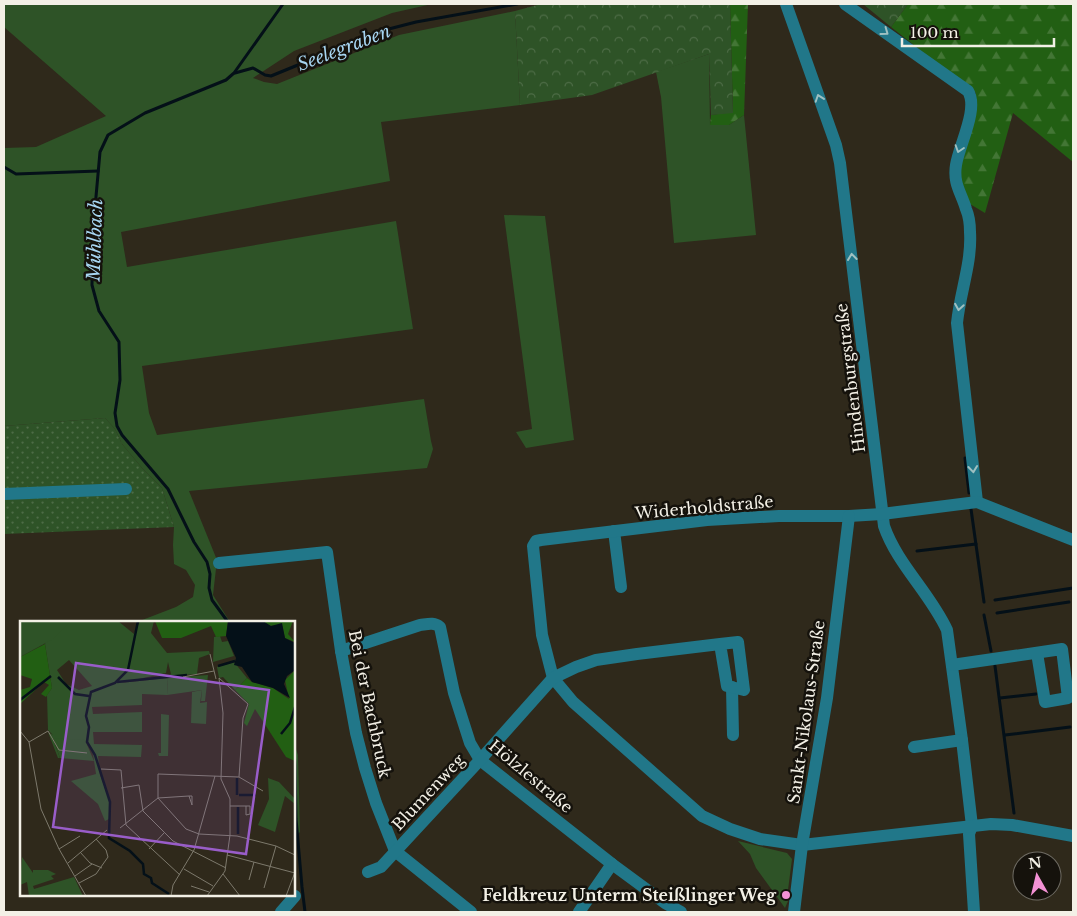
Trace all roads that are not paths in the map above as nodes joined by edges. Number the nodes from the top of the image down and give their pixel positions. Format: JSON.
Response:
{"nodes":[{"id":1,"x":786,"y":4,"type":"edge"},
{"id":2,"x":845,"y":4,"type":"edge"},
{"id":3,"x":126,"y":489,"type":"dead end"},
{"id":4,"x":4,"y":494,"type":"edge"},
{"id":5,"x":977,"y":502,"type":"junction"},
{"id":6,"x":882,"y":514,"type":"junction"},
{"id":7,"x":849,"y":516,"type":"junction"},
{"id":8,"x":614,"y":531,"type":"junction"},
{"id":9,"x":1073,"y":540,"type":"edge"},
{"id":10,"x":219,"y":563,"type":"dead end"},
{"id":11,"x":621,"y":587,"type":"dead end"},
{"id":12,"x":720,"y":644,"type":"junction"},
{"id":13,"x":341,"y":651,"type":"junction"},
{"id":14,"x":1037,"y":653,"type":"dead end"},
{"id":15,"x":952,"y":665,"type":"junction"},
{"id":16,"x":553,"y":678,"type":"junction"},
{"id":17,"x":732,"y":687,"type":"junction"},
{"id":18,"x":733,"y":735,"type":"dead end"},
{"id":19,"x":962,"y":740,"type":"junction"},
{"id":20,"x":914,"y":747,"type":"dead end"},
{"id":21,"x":480,"y":760,"type":"junction"},
{"id":22,"x":972,"y":826,"type":"junction"},
{"id":23,"x":1073,"y":836,"type":"edge"},
{"id":24,"x":802,"y":845,"type":"junction"},
{"id":25,"x":395,"y":851,"type":"junction"},
{"id":26,"x":612,"y":864,"type":"junction"},
{"id":27,"x":368,"y":872,"type":"dead end"},
{"id":28,"x":295,"y":896,"type":"dead end"},
{"id":29,"x":280,"y":912,"type":"edge"},
{"id":30,"x":471,"y":912,"type":"edge"},
{"id":31,"x":578,"y":912,"type":"edge"},
{"id":32,"x":681,"y":912,"type":"edge"},
{"id":33,"x":794,"y":912,"type":"edge"},
{"id":34,"x":974,"y":912,"type":"edge"}],
"edges":[{"from":6,"to":1,"type":"street","name":"Hindenburgstraße","one_way":true},
{"from":2,"to":5,"type":"street","one_way":true},
{"from":3,"to":4,"type":"street"},
{"from":5,"to":6,"type":"street","name":"Widerholdstraße"},
{"from":5,"to":9,"type":"street"},
{"from":6,"to":7,"type":"street","name":"Widerholdstraße"},
{"from":6,"to":15,"type":"street","name":"Hindenburgstraße"},
{"from":7,"to":8,"type":"street","name":"Widerholdstraße"},
{"from":7,"to":24,"type":"street","name":"Sankt-Nikolaus-Straße"},
{"from":8,"to":11,"type":"street"},
{"from":8,"to":16,"type":"street","name":"Widerholdstraße"},
{"from":10,"to":13,"type":"street","name":"Bei der Bachbruck"},
{"from":12,"to":16,"type":"street","name":"Blumenweg"},
{"from":12,"to":17,"type":"street"},
{"from":12,"to":17,"type":"street","name":"Blumenweg"},
{"from":13,"to":21,"type":"street","name":"Hölzlestraße"},
{"from":13,"to":25,"type":"street","name":"Bei der Bachbruck"},
{"from":14,"to":15,"type":"street"},
{"from":15,"to":19,"type":"street","name":"Hindenburgstraße"},
{"from":16,"to":21,"type":"street","name":"Blumenweg"},
{"from":16,"to":24,"type":"street"},
{"from":17,"to":18,"type":"street"},
{"from":19,"to":20,"type":"street"},
{"from":19,"to":22,"type":"street","name":"Hindenburgstraße"},
{"from":21,"to":25,"type":"street","name":"Blumenweg"},
{"from":21,"to":26,"type":"street","name":"Hölzlestraße"},
{"from":22,"to":23,"type":"street"},
{"from":22,"to":24,"type":"street"},
{"from":22,"to":34,"type":"street","name":"Hindenburgstraße"},
{"from":24,"to":33,"type":"street","name":"Sankt-Nikolaus-Straße"},
{"from":25,"to":27,"type":"street","name":"Blumenweg"},
{"from":25,"to":30,"type":"street","name":"Bei der Bachbruck"},
{"from":26,"to":31,"type":"street"},
{"from":26,"to":32,"type":"street","name":"Hölzlestraße"},
{"from":28,"to":29,"type":"street"}]}
